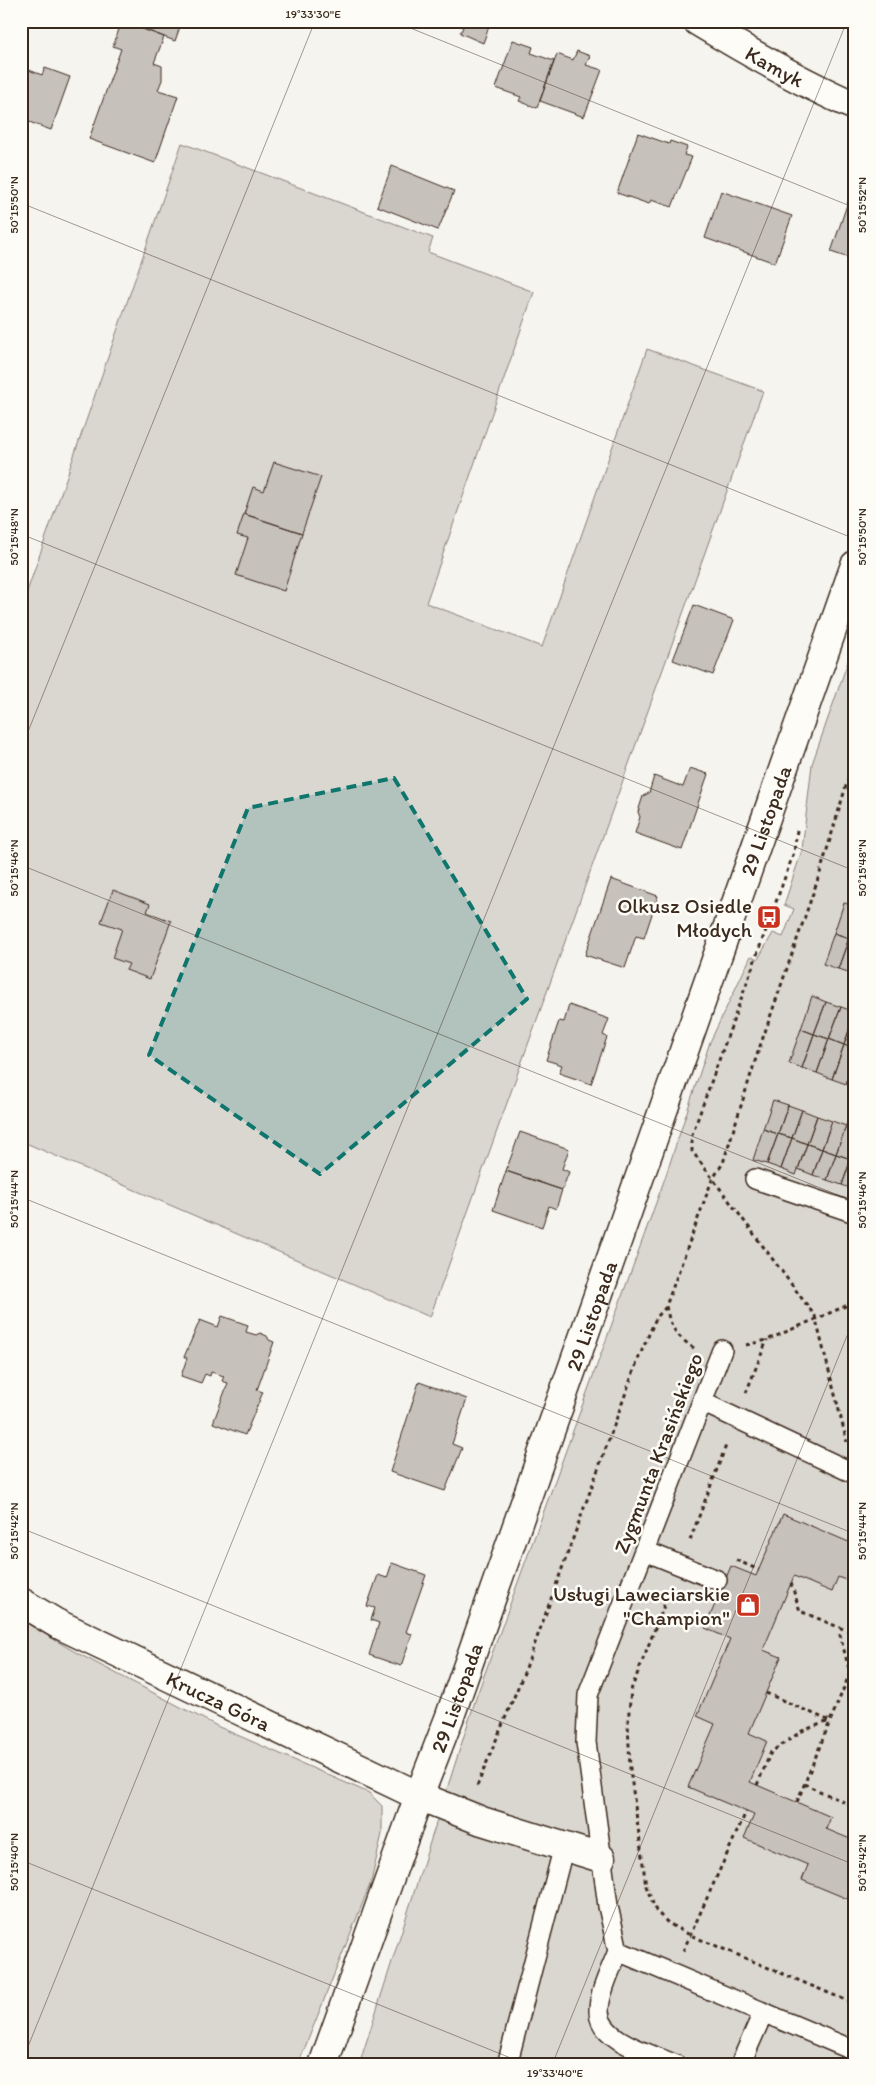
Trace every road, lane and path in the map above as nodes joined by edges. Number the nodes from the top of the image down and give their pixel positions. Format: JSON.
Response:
{"nodes":[{"id":1,"x":696,"y":21,"type":"edge"},
{"id":2,"x":855,"y":106,"type":"edge"},
{"id":3,"x":853,"y":573,"type":"edge"},
{"id":4,"x":855,"y":756,"type":"edge"},
{"id":5,"x":798,"y":822,"type":"dead end"},
{"id":6,"x":713,"y":1178,"type":"junction"},
{"id":7,"x":755,"y":1179,"type":"dead end"},
{"id":8,"x":855,"y":1213,"type":"edge"},
{"id":9,"x":855,"y":1302,"type":"edge"},
{"id":10,"x":666,"y":1306,"type":"junction"},
{"id":11,"x":816,"y":1318,"type":"junction"},
{"id":12,"x":720,"y":1357,"type":"joint"},
{"id":13,"x":744,"y":1400,"type":"dead end"},
{"id":14,"x":702,"y":1402,"type":"junction"},
{"id":15,"x":730,"y":1436,"type":"dead end"},
{"id":16,"x":854,"y":1474,"type":"edge"},
{"id":17,"x":690,"y":1540,"type":"junction"},
{"id":18,"x":699,"y":1544,"type":"dead end"},
{"id":19,"x":645,"y":1551,"type":"junction"},
{"id":20,"x":733,"y":1559,"type":"dead end"},
{"id":21,"x":679,"y":1566,"type":"junction"},
{"id":22,"x":759,"y":1570,"type":"dead end"},
{"id":23,"x":717,"y":1580,"type":"dead end"},
{"id":24,"x":791,"y":1583,"type":"dead end"},
{"id":25,"x":21,"y":1602,"type":"edge"},
{"id":26,"x":839,"y":1631,"type":"dead end"},
{"id":27,"x":855,"y":1634,"type":"edge"},
{"id":28,"x":855,"y":1669,"type":"edge"},
{"id":29,"x":850,"y":1673,"type":"junction"},
{"id":30,"x":766,"y":1693,"type":"dead end"},
{"id":31,"x":830,"y":1721,"type":"junction"},
{"id":32,"x":804,"y":1784,"type":"junction"},
{"id":33,"x":757,"y":1785,"type":"dead end"},
{"id":34,"x":474,"y":1793,"type":"dead end"},
{"id":35,"x":419,"y":1796,"type":"junction"},
{"id":36,"x":797,"y":1802,"type":"dead end"},
{"id":37,"x":855,"y":1807,"type":"edge"},
{"id":38,"x":746,"y":1812,"type":"dead end"},
{"id":39,"x":564,"y":1846,"type":"junction"},
{"id":40,"x":601,"y":1858,"type":"junction"},
{"id":41,"x":690,"y":1935,"type":"junction"},
{"id":42,"x":618,"y":1951,"type":"junction"},
{"id":43,"x":674,"y":1975,"type":"junction"},
{"id":44,"x":855,"y":2004,"type":"edge"},
{"id":45,"x":762,"y":2013,"type":"junction"},
{"id":46,"x":855,"y":2051,"type":"edge"},
{"id":47,"x":323,"y":2065,"type":"edge"},
{"id":48,"x":507,"y":2065,"type":"edge"},
{"id":49,"x":676,"y":2065,"type":"edge"},
{"id":50,"x":740,"y":2065,"type":"edge"}],
"edges":[{"from":1,"to":2,"type":"street","name":"Kamyk"},
{"from":3,"to":35,"type":"street","name":"29 Listopada"},
{"from":4,"to":6,"type":"path"},
{"from":5,"to":6,"type":"path"},
{"from":6,"to":10,"type":"path"},
{"from":6,"to":11,"type":"path"},
{"from":7,"to":8,"type":"lane"},
{"from":9,"to":11,"type":"path"},
{"from":10,"to":12,"type":"path"},
{"from":10,"to":34,"type":"path"},
{"from":11,"to":13,"type":"path"},
{"from":11,"to":16,"type":"path"},
{"from":12,"to":14,"type":"lane","name":"Zygmunta Krasińskiego"},
{"from":14,"to":16,"type":"lane"},
{"from":14,"to":19,"type":"lane","name":"Zygmunta Krasińskiego"},
{"from":15,"to":17,"type":"path"},
{"from":17,"to":18,"type":"path"},
{"from":17,"to":21,"type":"path"},
{"from":19,"to":21,"type":"lane"},
{"from":19,"to":40,"type":"lane","name":"Zygmunta Krasińskiego"},
{"from":20,"to":22,"type":"path"},
{"from":21,"to":23,"type":"lane"},
{"from":21,"to":41,"type":"path"},
{"from":24,"to":27,"type":"path"},
{"from":25,"to":35,"type":"street","name":"Krucza Góra"},
{"from":26,"to":29,"type":"path"},
{"from":28,"to":29,"type":"path"},
{"from":29,"to":31,"type":"path"},
{"from":30,"to":31,"type":"path"},
{"from":31,"to":32,"type":"path"},
{"from":31,"to":33,"type":"path"},
{"from":32,"to":36,"type":"path"},
{"from":32,"to":37,"type":"path"},
{"from":35,"to":39,"type":"street","name":"Krucza Góra"},
{"from":35,"to":47,"type":"street","name":"29 Listopada"},
{"from":38,"to":41,"type":"path"},
{"from":39,"to":40,"type":"street","name":"Krucza Góra"},
{"from":39,"to":48,"type":"lane"},
{"from":40,"to":42,"type":"lane","name":"Zygmunta Krasińskiego"},
{"from":41,"to":43,"type":"path"},
{"from":41,"to":44,"type":"path"},
{"from":42,"to":43,"type":"lane"},
{"from":42,"to":49,"type":"lane"},
{"from":43,"to":45,"type":"lane"},
{"from":45,"to":46,"type":"lane"},
{"from":45,"to":50,"type":"lane"}]}
